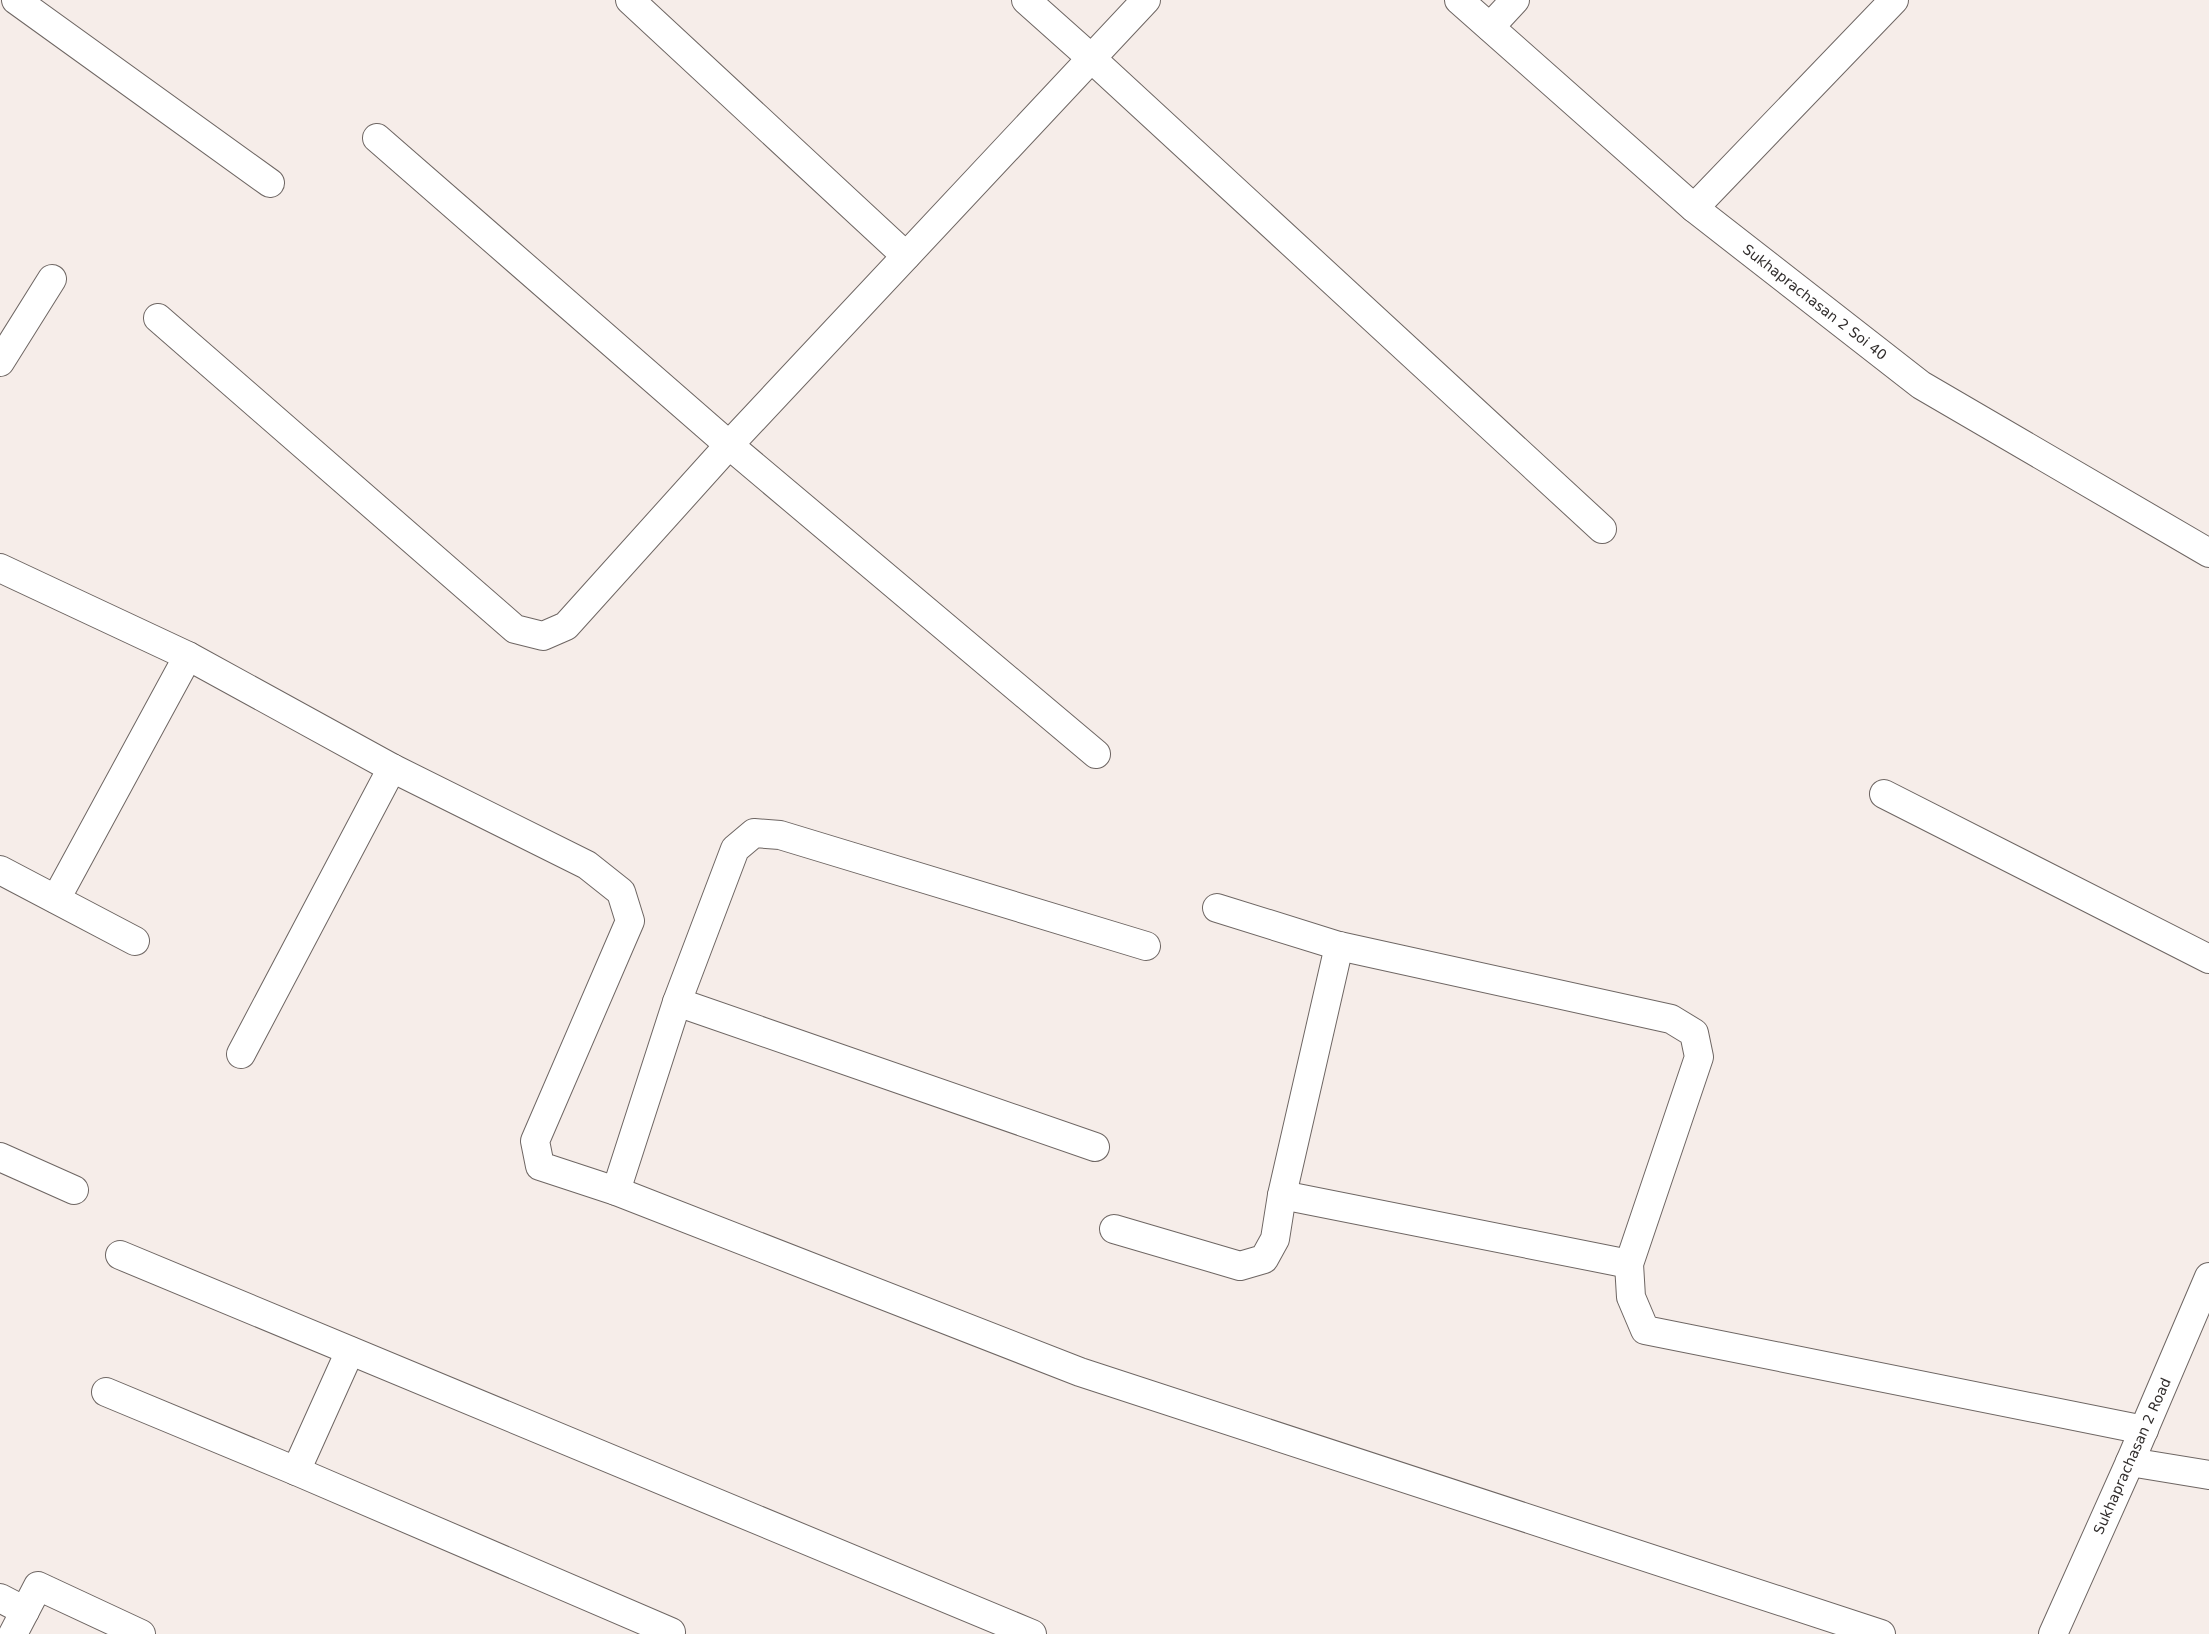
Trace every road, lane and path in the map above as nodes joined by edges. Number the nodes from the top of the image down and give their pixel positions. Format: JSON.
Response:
{"nodes":[{"id":1,"x":16,"y":0,"type":"edge"},
{"id":2,"x":630,"y":0,"type":"edge"},
{"id":3,"x":1026,"y":0,"type":"edge"},
{"id":4,"x":1146,"y":0,"type":"edge"},
{"id":5,"x":1459,"y":0,"type":"edge"},
{"id":6,"x":1514,"y":0,"type":"edge"},
{"id":7,"x":1894,"y":0,"type":"edge"},
{"id":8,"x":1490,"y":27,"type":"junction"},
{"id":9,"x":1091,"y":58,"type":"junction"},
{"id":10,"x":376,"y":138,"type":"dead end"},
{"id":11,"x":270,"y":183,"type":"dead end"},
{"id":12,"x":1694,"y":208,"type":"junction"},
{"id":13,"x":906,"y":256,"type":"junction"},
{"id":14,"x":52,"y":279,"type":"dead end"},
{"id":15,"x":158,"y":318,"type":"dead end"},
{"id":16,"x":0,"y":362,"type":"edge"},
{"id":17,"x":729,"y":445,"type":"junction"},
{"id":18,"x":1602,"y":529,"type":"dead end"},
{"id":19,"x":2209,"y":553,"type":"edge"},
{"id":20,"x":0,"y":568,"type":"edge"},
{"id":21,"x":188,"y":656,"type":"junction"},
{"id":22,"x":1096,"y":754,"type":"dead end"},
{"id":23,"x":392,"y":768,"type":"junction"},
{"id":24,"x":1884,"y":794,"type":"dead end"},
{"id":25,"x":0,"y":870,"type":"edge"},
{"id":26,"x":56,"y":899,"type":"junction"},
{"id":27,"x":1216,"y":908,"type":"dead end"},
{"id":28,"x":135,"y":941,"type":"dead end"},
{"id":29,"x":1146,"y":946,"type":"dead end"},
{"id":30,"x":1339,"y":946,"type":"junction"},
{"id":31,"x":2209,"y":959,"type":"edge"},
{"id":32,"x":677,"y":1002,"type":"junction"},
{"id":33,"x":241,"y":1054,"type":"dead end"},
{"id":34,"x":1095,"y":1147,"type":"dead end"},
{"id":35,"x":0,"y":1157,"type":"edge"},
{"id":36,"x":74,"y":1190,"type":"dead end"},
{"id":37,"x":616,"y":1191,"type":"junction"},
{"id":38,"x":1282,"y":1195,"type":"junction"},
{"id":39,"x":1114,"y":1228,"type":"dead end"},
{"id":40,"x":120,"y":1255,"type":"dead end"},
{"id":41,"x":1629,"y":1264,"type":"junction"},
{"id":42,"x":2209,"y":1277,"type":"edge"},
{"id":43,"x":350,"y":1351,"type":"junction"},
{"id":44,"x":106,"y":1392,"type":"dead end"},
{"id":45,"x":2144,"y":1430,"type":"junction"},
{"id":46,"x":2130,"y":1462,"type":"junction"},
{"id":47,"x":296,"y":1471,"type":"junction"},
{"id":48,"x":2209,"y":1475,"type":"edge"},
{"id":49,"x":0,"y":1598,"type":"edge"},
{"id":50,"x":19,"y":1623,"type":"edge"},
{"id":51,"x":671,"y":1632,"type":"dead end"},
{"id":52,"x":140,"y":1634,"type":"edge"},
{"id":53,"x":1032,"y":1634,"type":"edge"},
{"id":54,"x":1881,"y":1634,"type":"edge"},
{"id":55,"x":2052,"y":1634,"type":"edge"}],
"edges":[{"from":1,"to":11,"type":"street"},
{"from":2,"to":13,"type":"street"},
{"from":3,"to":9,"type":"street"},
{"from":4,"to":9,"type":"street"},
{"from":5,"to":8,"type":"street","name":"Sukhaprachasan 2 Soi 40"},
{"from":6,"to":8,"type":"street"},
{"from":7,"to":12,"type":"street"},
{"from":8,"to":12,"type":"street","name":"Sukhaprachasan 2 Soi 40"},
{"from":9,"to":13,"type":"street"},
{"from":9,"to":18,"type":"street"},
{"from":10,"to":17,"type":"street"},
{"from":12,"to":19,"type":"street","name":"Sukhaprachasan 2 Soi 40"},
{"from":13,"to":17,"type":"street"},
{"from":14,"to":16,"type":"street"},
{"from":15,"to":17,"type":"street"},
{"from":17,"to":22,"type":"street"},
{"from":20,"to":21,"type":"street"},
{"from":21,"to":23,"type":"street"},
{"from":21,"to":26,"type":"street"},
{"from":23,"to":33,"type":"street"},
{"from":23,"to":37,"type":"street"},
{"from":24,"to":31,"type":"street"},
{"from":25,"to":26,"type":"street"},
{"from":26,"to":28,"type":"street"},
{"from":27,"to":30,"type":"street"},
{"from":29,"to":32,"type":"street"},
{"from":30,"to":38,"type":"street"},
{"from":30,"to":41,"type":"street"},
{"from":32,"to":34,"type":"street"},
{"from":32,"to":37,"type":"street"},
{"from":35,"to":36,"type":"street"},
{"from":37,"to":54,"type":"street"},
{"from":38,"to":39,"type":"street"},
{"from":38,"to":41,"type":"street"},
{"from":40,"to":43,"type":"street"},
{"from":41,"to":45,"type":"street"},
{"from":42,"to":45,"type":"street","name":"Sukhaprachasan 2 Road"},
{"from":43,"to":47,"type":"street"},
{"from":43,"to":53,"type":"street"},
{"from":44,"to":47,"type":"street"},
{"from":45,"to":46,"type":"street","name":"Sukhaprachasan 2 Road"},
{"from":46,"to":48,"type":"street"},
{"from":46,"to":55,"type":"street","name":"Sukhaprachasan 2 Road"},
{"from":47,"to":51,"type":"street"},
{"from":49,"to":50,"type":"street"},
{"from":50,"to":52,"type":"street"}]}
